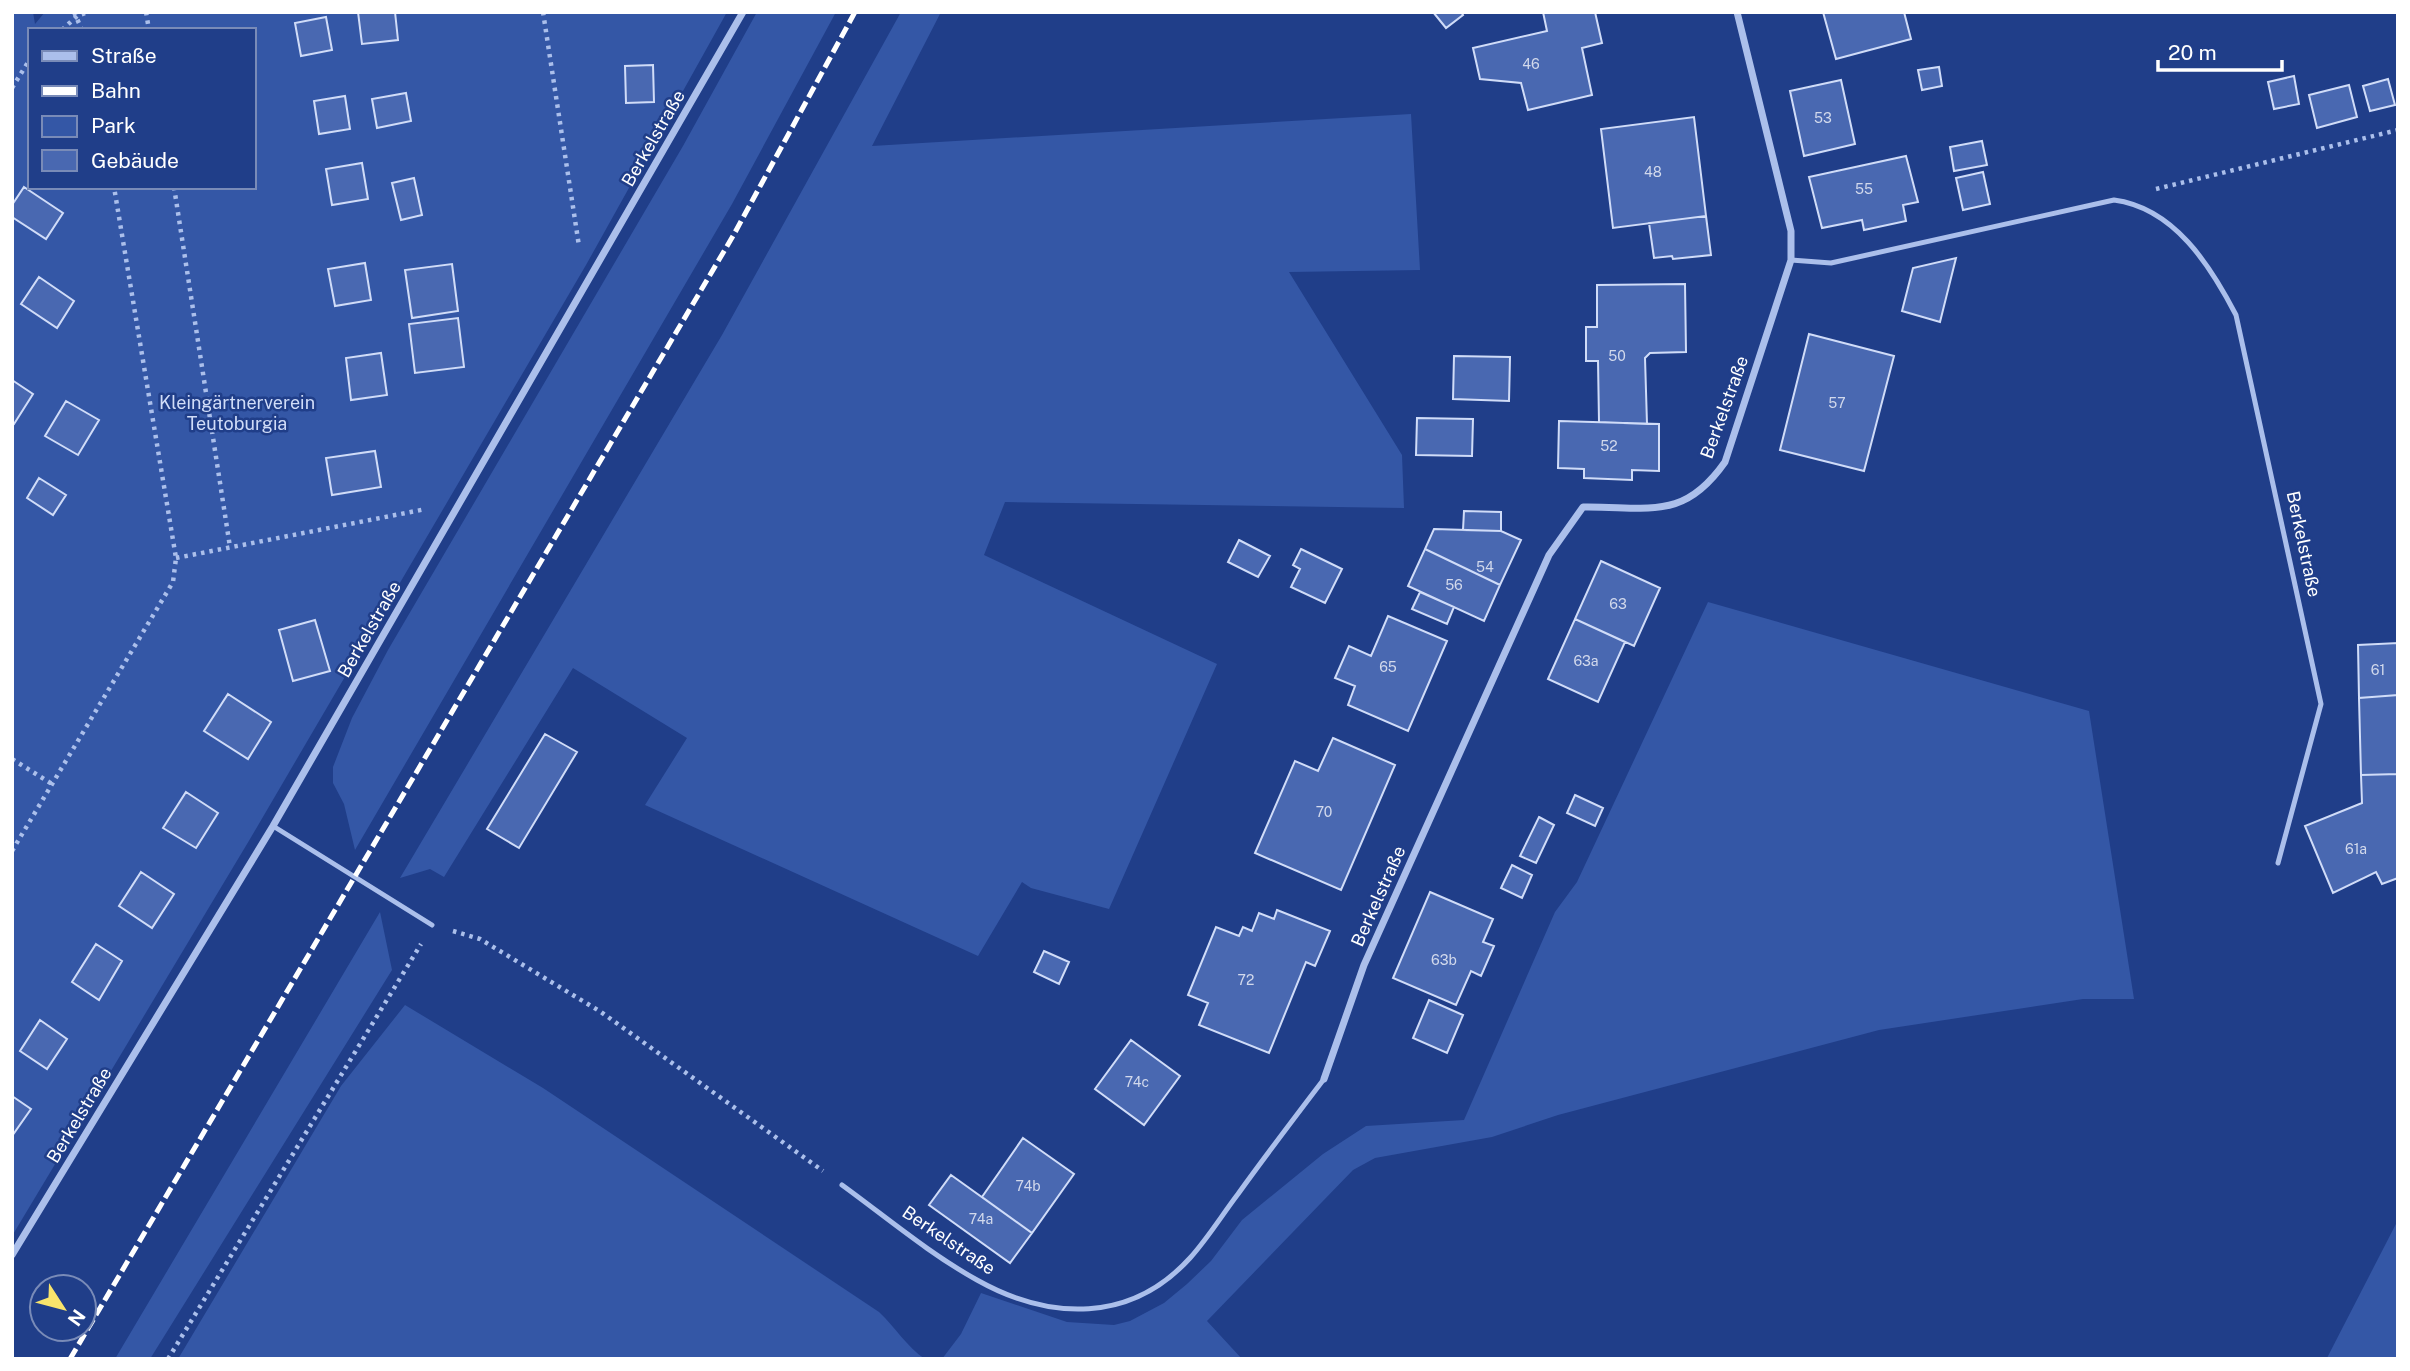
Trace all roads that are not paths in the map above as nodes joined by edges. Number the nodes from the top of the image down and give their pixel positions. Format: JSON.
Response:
{"nodes":[{"id":1,"x":743,"y":12,"type":"edge"},
{"id":2,"x":1737,"y":12,"type":"edge"},
{"id":3,"x":1791,"y":260,"type":"junction"},
{"id":4,"x":273,"y":826,"type":"junction"},
{"id":5,"x":2278,"y":863,"type":"dead end"},
{"id":6,"x":432,"y":925,"type":"road end"},
{"id":7,"x":1324,"y":1079,"type":"joint"},
{"id":8,"x":842,"y":1185,"type":"road end"},
{"id":9,"x":12,"y":1255,"type":"edge"}],
"edges":[{"from":1,"to":4,"type":"street","name":"Berkelstraße"},
{"from":2,"to":3,"type":"street","name":"Berkelstraße"},
{"from":3,"to":5,"type":"lane","name":"Berkelstraße"},
{"from":3,"to":7,"type":"street","name":"Berkelstraße"},
{"from":4,"to":6,"type":"lane"},
{"from":4,"to":9,"type":"street","name":"Berkelstraße"},
{"from":7,"to":8,"type":"lane","name":"Berkelstraße"}]}
